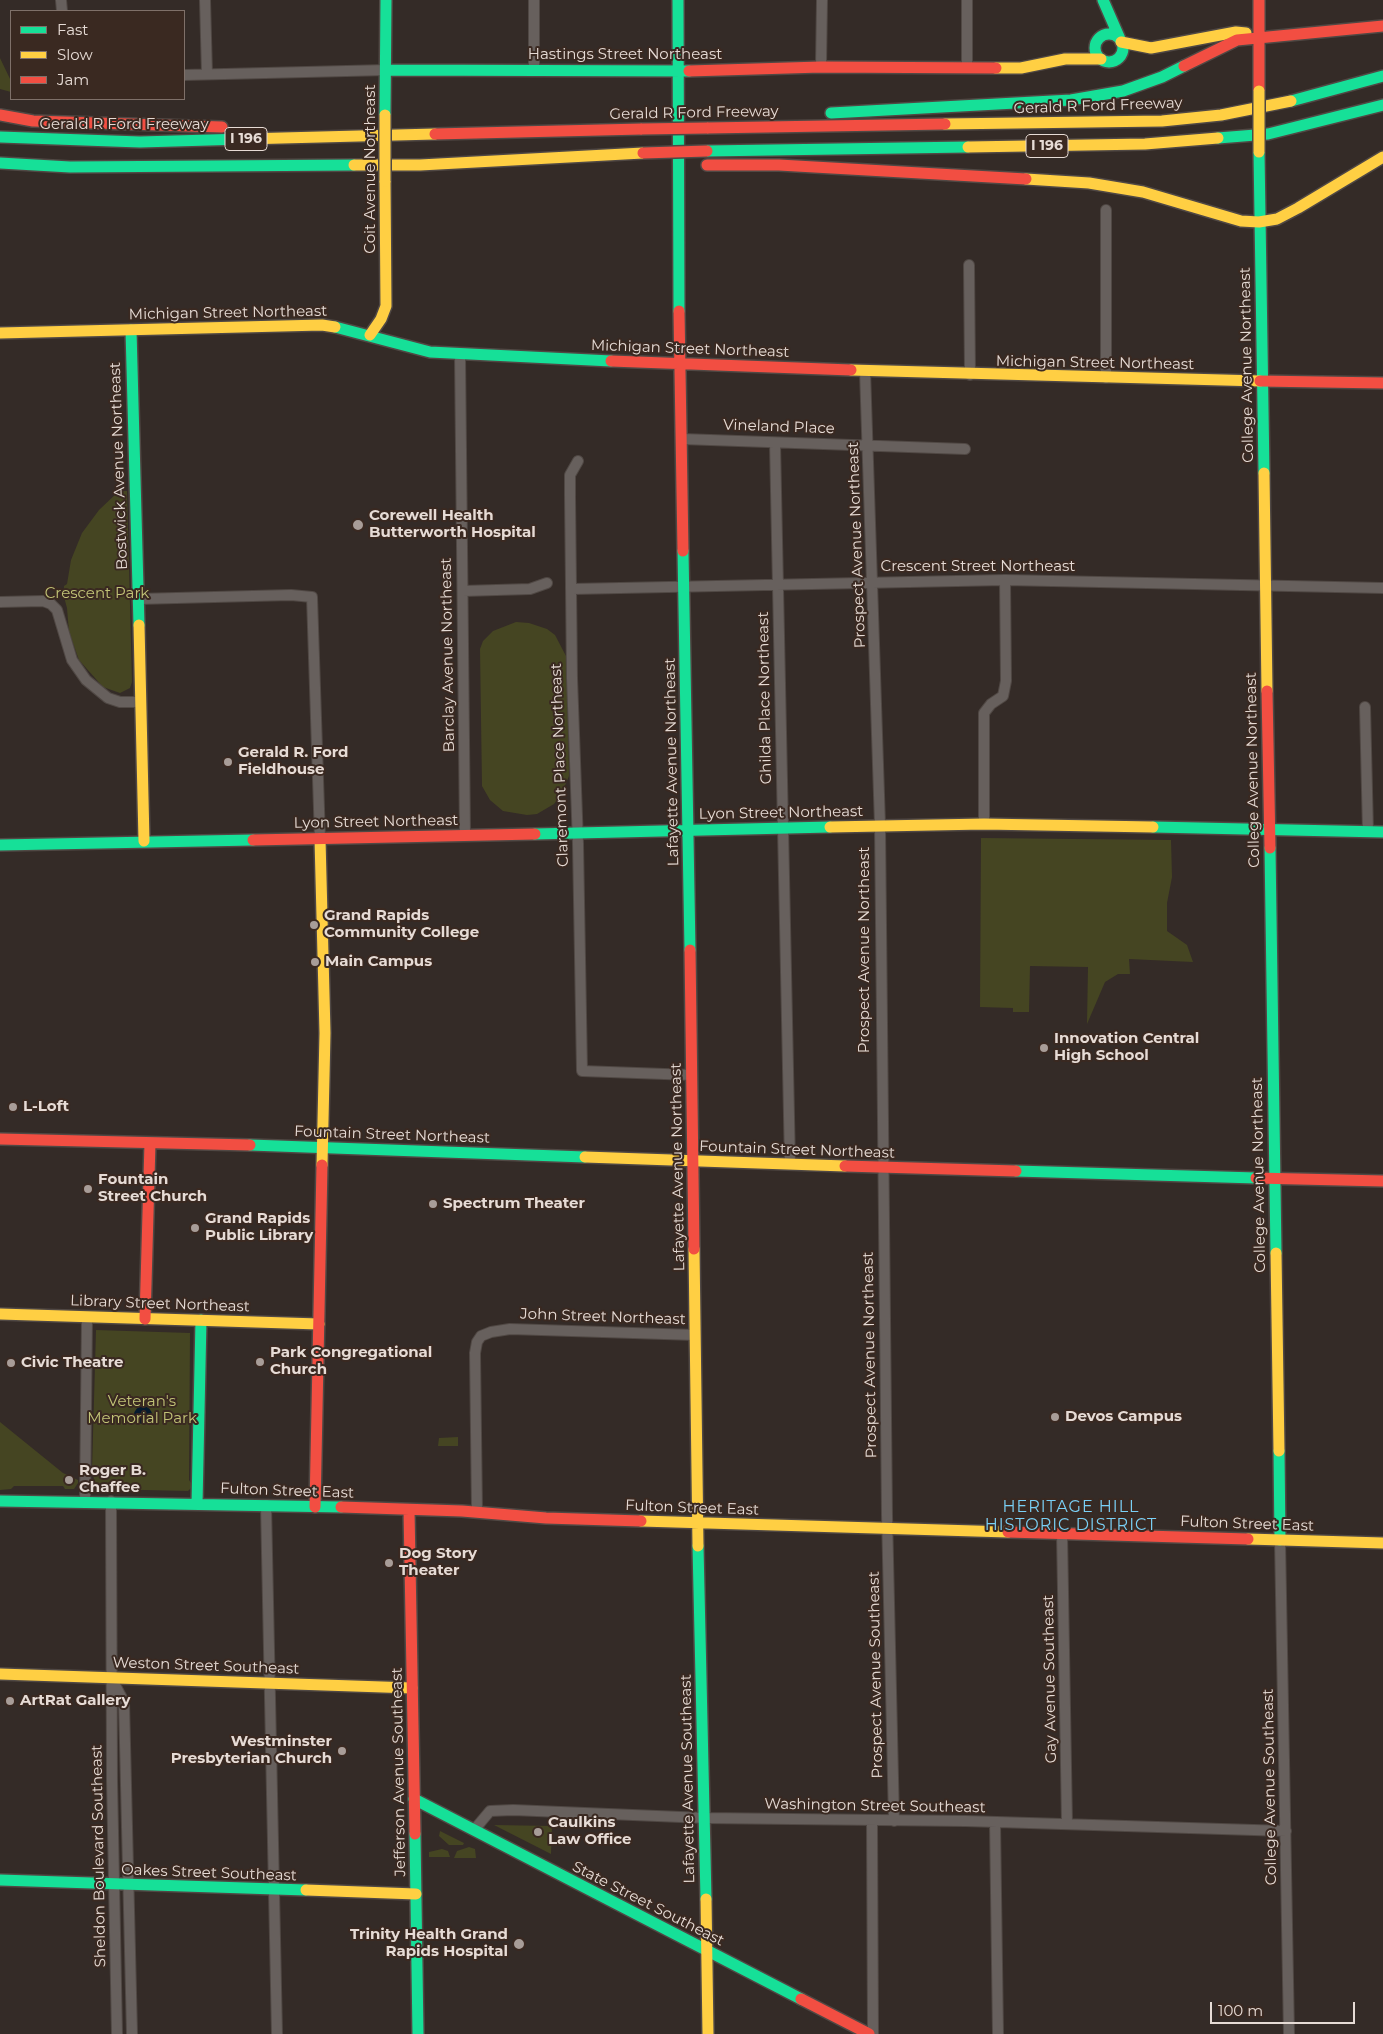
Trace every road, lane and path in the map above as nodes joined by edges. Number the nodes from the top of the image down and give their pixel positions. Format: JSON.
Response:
{"nodes":[{"id":1,"x":206,"y":0,"type":"edge"},
{"id":2,"x":386,"y":0,"type":"edge"},
{"id":3,"x":534,"y":0,"type":"edge"},
{"id":4,"x":678,"y":0,"type":"edge"},
{"id":5,"x":822,"y":0,"type":"edge"},
{"id":6,"x":967,"y":0,"type":"edge"},
{"id":7,"x":1259,"y":0,"type":"edge"},
{"id":8,"x":1104,"y":3,"type":"edge"},
{"id":9,"x":1383,"y":26,"type":"edge"},
{"id":10,"x":1259,"y":38,"type":"junction"},
{"id":11,"x":1098,"y":39,"type":"junction"},
{"id":12,"x":1120,"y":40,"type":"junction"},
{"id":13,"x":1065,"y":59,"type":"junction"},
{"id":14,"x":1101,"y":59,"type":"junction"},
{"id":15,"x":821,"y":67,"type":"junction"},
{"id":16,"x":967,"y":67,"type":"junction"},
{"id":17,"x":387,"y":70,"type":"junction"},
{"id":18,"x":534,"y":71,"type":"junction"},
{"id":19,"x":679,"y":71,"type":"junction"},
{"id":20,"x":185,"y":74,"type":"edge"},
{"id":21,"x":207,"y":74,"type":"junction"},
{"id":22,"x":1383,"y":76,"type":"edge"},
{"id":23,"x":1383,"y":105,"type":"edge"},
{"id":24,"x":823,"y":113,"type":"dead end"},
{"id":25,"x":803,"y":114,"type":"dead end"},
{"id":26,"x":0,"y":115,"type":"edge"},
{"id":27,"x":738,"y":127,"type":"junction"},
{"id":28,"x":492,"y":132,"type":"junction"},
{"id":29,"x":0,"y":137,"type":"edge"},
{"id":30,"x":1383,"y":158,"type":"edge"},
{"id":31,"x":0,"y":163,"type":"edge"},
{"id":32,"x":420,"y":165,"type":"junction"},
{"id":33,"x":670,"y":166,"type":"dead end"},
{"id":34,"x":605,"y":167,"type":"dead end"},
{"id":35,"x":1106,"y":210,"type":"dead end"},
{"id":36,"x":1259,"y":222,"type":"junction"},
{"id":37,"x":969,"y":265,"type":"dead end"},
{"id":38,"x":131,"y":330,"type":"junction"},
{"id":39,"x":0,"y":333,"type":"edge"},
{"id":40,"x":370,"y":335,"type":"junction"},
{"id":41,"x":460,"y":354,"type":"junction"},
{"id":42,"x":680,"y":364,"type":"junction"},
{"id":43,"x":865,"y":371,"type":"junction"},
{"id":44,"x":970,"y":375,"type":"junction"},
{"id":45,"x":1106,"y":378,"type":"junction"},
{"id":46,"x":1263,"y":380,"type":"junction"},
{"id":47,"x":1383,"y":383,"type":"edge"},
{"id":48,"x":682,"y":439,"type":"junction"},
{"id":49,"x":775,"y":442,"type":"junction"},
{"id":50,"x":869,"y":445,"type":"junction"},
{"id":51,"x":965,"y":449,"type":"dead end"},
{"id":52,"x":578,"y":461,"type":"dead end"},
{"id":53,"x":1005,"y":580,"type":"junction"},
{"id":54,"x":873,"y":582,"type":"junction"},
{"id":55,"x":547,"y":583,"type":"dead end"},
{"id":56,"x":778,"y":584,"type":"junction"},
{"id":57,"x":684,"y":587,"type":"junction"},
{"id":58,"x":1265,"y":587,"type":"junction"},
{"id":59,"x":572,"y":588,"type":"junction"},
{"id":60,"x":1383,"y":588,"type":"edge"},
{"id":61,"x":462,"y":591,"type":"junction"},
{"id":62,"x":138,"y":599,"type":"junction"},
{"id":63,"x":0,"y":602,"type":"edge"},
{"id":64,"x":140,"y":702,"type":"junction"},
{"id":65,"x":1365,"y":707,"type":"dead end"},
{"id":66,"x":984,"y":824,"type":"junction"},
{"id":67,"x":880,"y":825,"type":"junction"},
{"id":68,"x":781,"y":829,"type":"junction"},
{"id":69,"x":1268,"y":829,"type":"junction"},
{"id":70,"x":688,"y":830,"type":"junction"},
{"id":71,"x":1368,"y":832,"type":"junction"},
{"id":72,"x":1383,"y":832,"type":"edge"},
{"id":73,"x":577,"y":833,"type":"junction"},
{"id":74,"x":466,"y":835,"type":"junction"},
{"id":75,"x":320,"y":839,"type":"junction"},
{"id":76,"x":144,"y":841,"type":"junction"},
{"id":77,"x":0,"y":845,"type":"edge"},
{"id":78,"x":692,"y":1075,"type":"junction"},
{"id":79,"x":0,"y":1139,"type":"edge"},
{"id":80,"x":150,"y":1143,"type":"junction"},
{"id":81,"x":323,"y":1147,"type":"junction"},
{"id":82,"x":693,"y":1162,"type":"junction"},
{"id":83,"x":790,"y":1164,"type":"junction"},
{"id":84,"x":883,"y":1167,"type":"junction"},
{"id":85,"x":1274,"y":1178,"type":"junction"},
{"id":86,"x":1383,"y":1181,"type":"edge"},
{"id":87,"x":0,"y":1314,"type":"edge"},
{"id":88,"x":87,"y":1317,"type":"junction"},
{"id":89,"x":145,"y":1319,"type":"junction"},
{"id":90,"x":201,"y":1320,"type":"junction"},
{"id":91,"x":319,"y":1324,"type":"junction"},
{"id":92,"x":695,"y":1335,"type":"junction"},
{"id":93,"x":0,"y":1501,"type":"edge"},
{"id":94,"x":85,"y":1501,"type":"junction"},
{"id":95,"x":111,"y":1501,"type":"junction"},
{"id":96,"x":196,"y":1504,"type":"junction"},
{"id":97,"x":266,"y":1505,"type":"junction"},
{"id":98,"x":316,"y":1507,"type":"junction"},
{"id":99,"x":408,"y":1510,"type":"junction"},
{"id":100,"x":477,"y":1512,"type":"junction"},
{"id":101,"x":698,"y":1523,"type":"junction"},
{"id":102,"x":888,"y":1528,"type":"junction"},
{"id":103,"x":1062,"y":1533,"type":"junction"},
{"id":104,"x":1280,"y":1540,"type":"junction"},
{"id":105,"x":1383,"y":1543,"type":"edge"},
{"id":106,"x":0,"y":1674,"type":"edge"},
{"id":107,"x":112,"y":1678,"type":"junction"},
{"id":108,"x":271,"y":1684,"type":"junction"},
{"id":109,"x":412,"y":1688,"type":"junction"},
{"id":110,"x":414,"y":1799,"type":"junction"},
{"id":111,"x":705,"y":1818,"type":"junction"},
{"id":112,"x":872,"y":1821,"type":"junction"},
{"id":113,"x":894,"y":1821,"type":"junction"},
{"id":114,"x":995,"y":1822,"type":"junction"},
{"id":115,"x":1067,"y":1824,"type":"junction"},
{"id":116,"x":474,"y":1830,"type":"junction"},
{"id":117,"x":1286,"y":1831,"type":"junction"},
{"id":118,"x":0,"y":1880,"type":"edge"},
{"id":119,"x":113,"y":1884,"type":"junction"},
{"id":120,"x":128,"y":1884,"type":"junction"},
{"id":121,"x":275,"y":1890,"type":"junction"},
{"id":122,"x":416,"y":1894,"type":"junction"},
{"id":123,"x":706,"y":1951,"type":"junction"},
{"id":124,"x":117,"y":2034,"type":"edge"},
{"id":125,"x":132,"y":2034,"type":"edge"},
{"id":126,"x":278,"y":2034,"type":"edge"},
{"id":127,"x":418,"y":2034,"type":"edge"},
{"id":128,"x":708,"y":2034,"type":"edge"},
{"id":129,"x":871,"y":2034,"type":"edge"},
{"id":130,"x":998,"y":2034,"type":"edge"},
{"id":131,"x":1289,"y":2034,"type":"edge"}],
"edges":[{"from":1,"to":21,"type":"street"},
{"from":2,"to":17,"type":"main road","name":"Coit Avenue Northeast"},
{"from":3,"to":18,"type":"street"},
{"from":4,"to":19,"type":"main road","name":"Lafayette Avenue Northeast"},
{"from":5,"to":15,"type":"street"},
{"from":6,"to":16,"type":"street"},
{"from":7,"to":10,"type":"main road","name":"College Avenue Northeast"},
{"from":8,"to":11,"type":"main road"},
{"from":8,"to":12,"type":"main road"},
{"from":9,"to":10,"type":"main road"},
{"from":10,"to":12,"type":"main road"},
{"from":10,"to":24,"type":"main road"},
{"from":10,"to":36,"type":"main road","name":"College Avenue Northeast","bridge":true},
{"from":11,"to":12,"type":"main road"},
{"from":11,"to":13,"type":"main road","name":"Hastings Street Northeast"},
{"from":11,"to":14,"type":"main road"},
{"from":12,"to":14,"type":"main road"},
{"from":13,"to":14,"type":"main road","name":"Hastings Street Northeast"},
{"from":13,"to":16,"type":"main road","name":"Hastings Street Northeast"},
{"from":15,"to":16,"type":"main road","name":"Hastings Street Northeast"},
{"from":15,"to":19,"type":"main road","name":"Hastings Street Northeast"},
{"from":17,"to":18,"type":"main road","name":"Hastings Street Northeast"},
{"from":17,"to":21,"type":"street","name":"Hastings Street Northeast"},
{"from":17,"to":40,"type":"main road","name":"Coit Avenue Northeast","bridge":true},
{"from":18,"to":19,"type":"main road","name":"Hastings Street Northeast"},
{"from":19,"to":42,"type":"main road","name":"Lafayette Avenue Northeast"},
{"from":20,"to":21,"type":"street","name":"Hastings Street Northeast"},
{"from":22,"to":27,"type":"main road","name":"Gerald R Ford Freeway","number":"I 196"},
{"from":23,"to":32,"type":"main road","number":"I 196","bridge":true},
{"from":25,"to":27,"type":"main road"},
{"from":26,"to":28,"type":"main road"},
{"from":27,"to":28,"type":"main road","name":"Gerald R Ford Freeway","number":"I 196","bridge":true},
{"from":28,"to":29,"type":"main road","name":"Gerald R Ford Freeway","number":"I 196"},
{"from":30,"to":36,"type":"main road"},
{"from":31,"to":32,"type":"main road","number":"I 196"},
{"from":32,"to":34,"type":"main road"},
{"from":33,"to":36,"type":"main road"},
{"from":35,"to":45,"type":"street"},
{"from":36,"to":46,"type":"main road","name":"College Avenue Northeast"},
{"from":37,"to":44,"type":"street"},
{"from":38,"to":39,"type":"main road","name":"Michigan Street Northeast"},
{"from":38,"to":40,"type":"main road","name":"Michigan Street Northeast"},
{"from":38,"to":62,"type":"main road","name":"Bostwick Avenue Northeast"},
{"from":40,"to":41,"type":"main road","name":"Michigan Street Northeast"},
{"from":41,"to":42,"type":"main road","name":"Michigan Street Northeast"},
{"from":41,"to":61,"type":"street","name":"Barclay Avenue Northeast"},
{"from":42,"to":43,"type":"main road","name":"Michigan Street Northeast"},
{"from":42,"to":48,"type":"main road","name":"Lafayette Avenue Northeast"},
{"from":43,"to":44,"type":"main road","name":"Michigan Street Northeast"},
{"from":43,"to":50,"type":"street","name":"Prospect Avenue Northeast"},
{"from":44,"to":45,"type":"main road","name":"Michigan Street Northeast"},
{"from":45,"to":46,"type":"main road","name":"Michigan Street Northeast"},
{"from":46,"to":47,"type":"main road","name":"Michigan Street Northeast"},
{"from":46,"to":58,"type":"main road","name":"College Avenue Northeast"},
{"from":48,"to":49,"type":"street","name":"Vineland Place"},
{"from":48,"to":57,"type":"main road","name":"Lafayette Avenue Northeast"},
{"from":49,"to":50,"type":"street","name":"Vineland Place"},
{"from":49,"to":56,"type":"street","name":"Ghilda Place Northeast"},
{"from":50,"to":51,"type":"street","name":"Vineland Place"},
{"from":50,"to":54,"type":"street","name":"Prospect Avenue Northeast"},
{"from":52,"to":59,"type":"street","name":"Claremont Place Northeast"},
{"from":53,"to":54,"type":"street","name":"Crescent Street Northeast"},
{"from":53,"to":58,"type":"street","name":"Crescent Street Northeast"},
{"from":53,"to":66,"type":"street"},
{"from":54,"to":56,"type":"street","name":"Crescent Street Northeast"},
{"from":54,"to":67,"type":"street","name":"Prospect Avenue Northeast"},
{"from":55,"to":61,"type":"street"},
{"from":56,"to":57,"type":"street","name":"Crescent Street Northeast"},
{"from":56,"to":68,"type":"street","name":"Ghilda Place Northeast"},
{"from":57,"to":59,"type":"street","name":"Crescent Street Northeast"},
{"from":57,"to":70,"type":"main road","name":"Lafayette Avenue Northeast"},
{"from":58,"to":60,"type":"street","name":"Crescent Street Northeast"},
{"from":58,"to":69,"type":"main road","name":"College Avenue Northeast"},
{"from":59,"to":73,"type":"street","name":"Claremont Place Northeast"},
{"from":61,"to":74,"type":"street","name":"Barclay Avenue Northeast"},
{"from":62,"to":64,"type":"main road","name":"Bostwick Avenue Northeast"},
{"from":62,"to":75,"type":"street"},
{"from":63,"to":64,"type":"street"},
{"from":64,"to":76,"type":"main road","name":"Bostwick Avenue Northeast"},
{"from":65,"to":71,"type":"street"},
{"from":66,"to":67,"type":"main road","name":"Lyon Street Northeast"},
{"from":66,"to":69,"type":"main road","name":"Lyon Street Northeast"},
{"from":67,"to":68,"type":"main road","name":"Lyon Street Northeast"},
{"from":67,"to":84,"type":"street","name":"Prospect Avenue Northeast"},
{"from":68,"to":70,"type":"main road","name":"Lyon Street Northeast"},
{"from":68,"to":83,"type":"street","name":"Ghilda Place Northeast"},
{"from":69,"to":71,"type":"main road","name":"Lyon Street Northeast"},
{"from":69,"to":85,"type":"main road","name":"College Avenue Northeast"},
{"from":70,"to":73,"type":"main road","name":"Lyon Street Northeast"},
{"from":70,"to":78,"type":"main road","name":"Lafayette Avenue Northeast"},
{"from":71,"to":72,"type":"main road","name":"Lyon Street Northeast"},
{"from":73,"to":74,"type":"main road","name":"Lyon Street Northeast"},
{"from":73,"to":78,"type":"street","name":"Claremont Place Northeast"},
{"from":74,"to":75,"type":"main road","name":"Lyon Street Northeast"},
{"from":75,"to":76,"type":"main road","name":"Lyon Street Northeast"},
{"from":75,"to":81,"type":"main road"},
{"from":76,"to":77,"type":"main road","name":"Lyon Street Northeast"},
{"from":78,"to":82,"type":"main road","name":"Lafayette Avenue Northeast"},
{"from":79,"to":80,"type":"main road","name":"Fountain Street Northeast"},
{"from":80,"to":81,"type":"main road","name":"Fountain Street Northeast"},
{"from":80,"to":89,"type":"main road"},
{"from":81,"to":82,"type":"main road","name":"Fountain Street Northeast"},
{"from":81,"to":91,"type":"main road"},
{"from":82,"to":83,"type":"main road","name":"Fountain Street Northeast"},
{"from":82,"to":92,"type":"main road","name":"Lafayette Avenue Northeast"},
{"from":83,"to":84,"type":"main road","name":"Fountain Street Northeast"},
{"from":84,"to":85,"type":"main road","name":"Fountain Street Northeast"},
{"from":84,"to":102,"type":"street","name":"Prospect Avenue Northeast"},
{"from":85,"to":86,"type":"main road","name":"Fountain Street Northeast"},
{"from":85,"to":104,"type":"main road","name":"College Avenue Northeast"},
{"from":87,"to":88,"type":"main road","name":"Library Street Northeast"},
{"from":88,"to":89,"type":"main road","name":"Library Street Northeast"},
{"from":88,"to":94,"type":"street"},
{"from":89,"to":90,"type":"main road","name":"Library Street Northeast"},
{"from":90,"to":91,"type":"main road","name":"Library Street Northeast"},
{"from":90,"to":96,"type":"main road"},
{"from":91,"to":98,"type":"main road"},
{"from":92,"to":100,"type":"street","name":"John Street Northeast"},
{"from":92,"to":101,"type":"main road","name":"Lafayette Avenue Northeast"},
{"from":93,"to":94,"type":"main road","name":"Fulton Street East"},
{"from":94,"to":95,"type":"main road","name":"Fulton Street East"},
{"from":95,"to":96,"type":"main road","name":"Fulton Street East"},
{"from":95,"to":107,"type":"street","name":"Sheldon Boulevard Southeast"},
{"from":96,"to":97,"type":"main road","name":"Fulton Street East"},
{"from":97,"to":98,"type":"main road","name":"Fulton Street East"},
{"from":97,"to":108,"type":"street"},
{"from":98,"to":99,"type":"main road","name":"Fulton Street East"},
{"from":99,"to":100,"type":"main road","name":"Fulton Street East"},
{"from":99,"to":109,"type":"main road","name":"Jefferson Avenue Southeast"},
{"from":100,"to":101,"type":"main road","name":"Fulton Street East"},
{"from":101,"to":102,"type":"main road","name":"Fulton Street East"},
{"from":101,"to":111,"type":"main road","name":"Lafayette Avenue Southeast"},
{"from":102,"to":103,"type":"main road","name":"Fulton Street East"},
{"from":102,"to":113,"type":"street","name":"Prospect Avenue Southeast"},
{"from":103,"to":104,"type":"main road","name":"Fulton Street East"},
{"from":103,"to":115,"type":"street","name":"Gay Avenue Southeast"},
{"from":104,"to":105,"type":"main road","name":"Fulton Street East"},
{"from":104,"to":117,"type":"street","name":"College Avenue Southeast"},
{"from":106,"to":107,"type":"main road","name":"Weston Street Southeast"},
{"from":107,"to":108,"type":"main road","name":"Weston Street Southeast"},
{"from":107,"to":119,"type":"street","name":"Sheldon Boulevard Southeast"},
{"from":107,"to":120,"type":"street","name":"Sheldon Boulevard Southeast"},
{"from":108,"to":109,"type":"main road","name":"Weston Street Southeast"},
{"from":108,"to":121,"type":"street"},
{"from":109,"to":110,"type":"main road","name":"Jefferson Avenue Southeast"},
{"from":110,"to":116,"type":"main road","name":"State Street Southeast"},
{"from":110,"to":122,"type":"main road","name":"Jefferson Avenue Southeast"},
{"from":111,"to":112,"type":"street","name":"Washington Street Southeast"},
{"from":111,"to":116,"type":"street","name":"Washington Street Southeast"},
{"from":111,"to":123,"type":"main road","name":"Lafayette Avenue Southeast"},
{"from":112,"to":113,"type":"street","name":"Washington Street Southeast"},
{"from":112,"to":129,"type":"street"},
{"from":113,"to":114,"type":"street","name":"Washington Street Southeast"},
{"from":114,"to":115,"type":"street","name":"Washington Street Southeast"},
{"from":114,"to":130,"type":"street"},
{"from":115,"to":117,"type":"street","name":"Washington Street Southeast"},
{"from":116,"to":123,"type":"main road","name":"State Street Southeast"},
{"from":117,"to":131,"type":"street","name":"College Avenue Southeast"},
{"from":118,"to":119,"type":"main road","name":"Oakes Street Southeast"},
{"from":119,"to":120,"type":"main road","name":"Oakes Street Southeast"},
{"from":119,"to":124,"type":"street","name":"Sheldon Boulevard Southeast"},
{"from":120,"to":121,"type":"main road","name":"Oakes Street Southeast"},
{"from":120,"to":125,"type":"street","name":"Sheldon Boulevard Southeast"},
{"from":121,"to":122,"type":"main road","name":"Oakes Street Southeast"},
{"from":121,"to":126,"type":"street"},
{"from":122,"to":127,"type":"main road","name":"Jefferson Avenue Southeast"},
{"from":123,"to":128,"type":"main road","name":"Lafayette Avenue Southeast"},
{"from":123,"to":129,"type":"main road","name":"State Street Southeast"}]}
